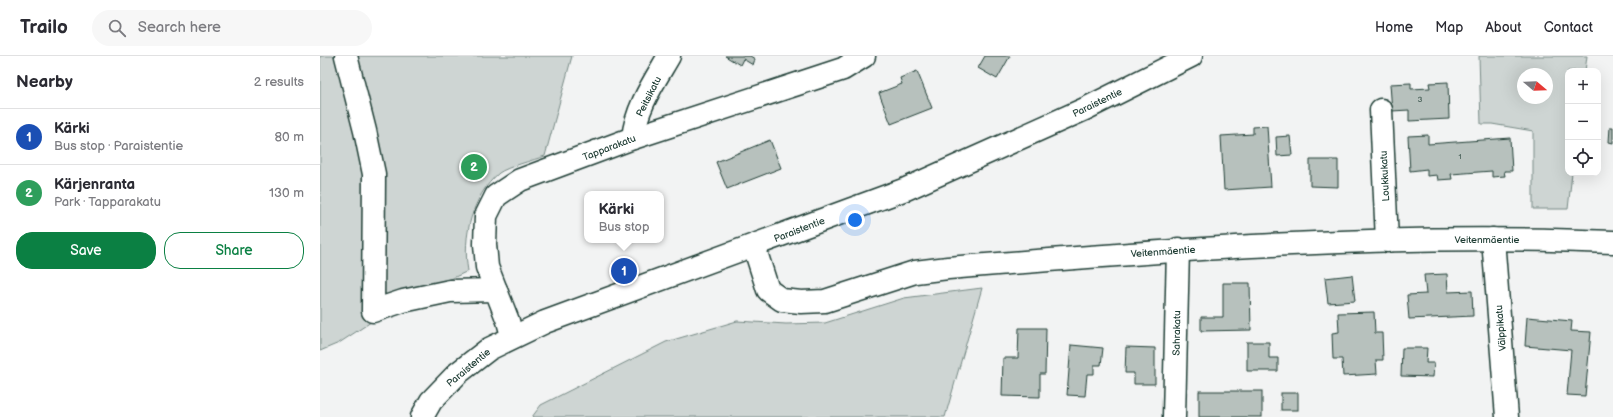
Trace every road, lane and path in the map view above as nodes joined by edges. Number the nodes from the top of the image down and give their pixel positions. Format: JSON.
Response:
{"nodes":[{"id":1,"x":346,"y":56,"type":"edge"},
{"id":2,"x":668,"y":56,"type":"edge"},
{"id":3,"x":864,"y":56,"type":"edge"},
{"id":4,"x":1191,"y":56,"type":"edge"},
{"id":5,"x":1381,"y":110,"type":"dead end"},
{"id":6,"x":632,"y":138,"type":"junction"},
{"id":7,"x":1493,"y":239,"type":"junction"},
{"id":8,"x":1387,"y":241,"type":"junction"},
{"id":9,"x":1613,"y":242,"type":"edge"},
{"id":10,"x":754,"y":246,"type":"junction"},
{"id":11,"x":1178,"y":249,"type":"junction"},
{"id":12,"x":496,"y":290,"type":"junction"},
{"id":13,"x":512,"y":336,"type":"junction"},
{"id":14,"x":422,"y":417,"type":"edge"},
{"id":15,"x":1174,"y":417,"type":"edge"},
{"id":16,"x":1507,"y":417,"type":"edge"}],
"edges":[{"from":1,"to":12,"type":"street"},
{"from":2,"to":6,"type":"street","name":"Peitsikatu"},
{"from":3,"to":6,"type":"street","name":"Tapparakatu"},
{"from":4,"to":10,"type":"street","name":"Paraistentie"},
{"from":5,"to":8,"type":"street","name":"Loukkukatu"},
{"from":6,"to":12,"type":"street","name":"Tapparakatu"},
{"from":7,"to":8,"type":"street","name":"Veitenmäentie"},
{"from":7,"to":9,"type":"street","name":"Veitenmäentie"},
{"from":7,"to":16,"type":"street","name":"Välppikatu"},
{"from":8,"to":11,"type":"street","name":"Veitenmäentie"},
{"from":10,"to":11,"type":"street","name":"Veitenmäentie"},
{"from":10,"to":13,"type":"street","name":"Paraistentie"},
{"from":11,"to":15,"type":"street","name":"Sahrakatu"},
{"from":12,"to":13,"type":"street","name":"Tapparakatu"},
{"from":13,"to":14,"type":"street","name":"Paraistentie"}]}
